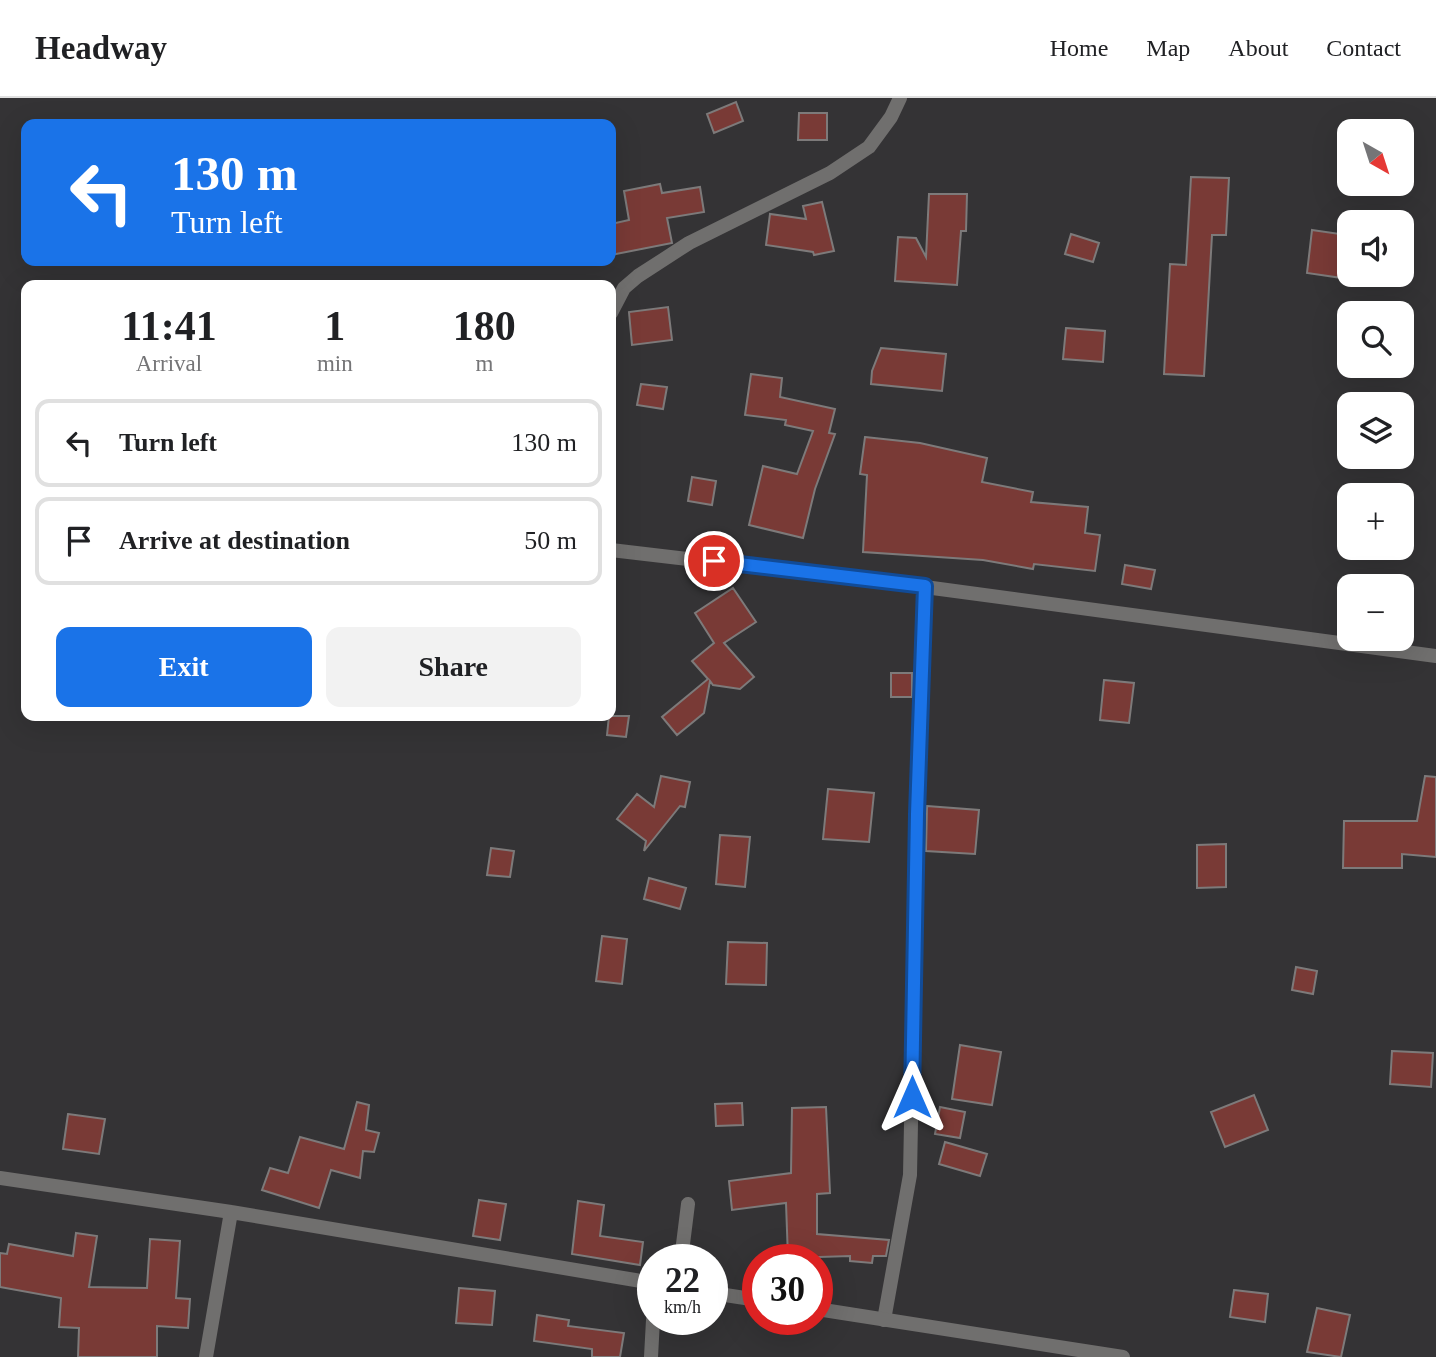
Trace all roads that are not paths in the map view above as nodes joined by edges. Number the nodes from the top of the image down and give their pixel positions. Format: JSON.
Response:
{"nodes":[{"id":1,"x":900,"y":98,"type":"edge"},
{"id":2,"x":616,"y":303,"type":"edge"},
{"id":3,"x":616,"y":551,"type":"edge"},
{"id":4,"x":925,"y":586,"type":"junction"},
{"id":5,"x":1436,"y":656,"type":"edge"},
{"id":6,"x":0,"y":1178,"type":"edge"},
{"id":7,"x":688,"y":1204,"type":"dead end"},
{"id":8,"x":231,"y":1212,"type":"junction"},
{"id":9,"x":683,"y":1244,"type":"edge"},
{"id":10,"x":637,"y":1280,"type":"edge"},
{"id":11,"x":833,"y":1312,"type":"edge"},
{"id":12,"x":884,"y":1320,"type":"junction"},
{"id":13,"x":652,"y":1335,"type":"edge"},
{"id":14,"x":1094,"y":1355,"type":"edge"},
{"id":15,"x":206,"y":1357,"type":"edge"},
{"id":16,"x":651,"y":1357,"type":"edge"},
{"id":17,"x":1124,"y":1357,"type":"edge"}],
"edges":[{"from":1,"to":2,"type":"street"},
{"from":3,"to":4,"type":"street"},
{"from":4,"to":5,"type":"street"},
{"from":4,"to":12,"type":"street"},
{"from":6,"to":8,"type":"street"},
{"from":7,"to":9,"type":"street"},
{"from":8,"to":10,"type":"street"},
{"from":8,"to":15,"type":"street"},
{"from":11,"to":12,"type":"street"},
{"from":12,"to":14,"type":"street"},
{"from":13,"to":16,"type":"street"},
{"from":14,"to":17,"type":"street"}]}
